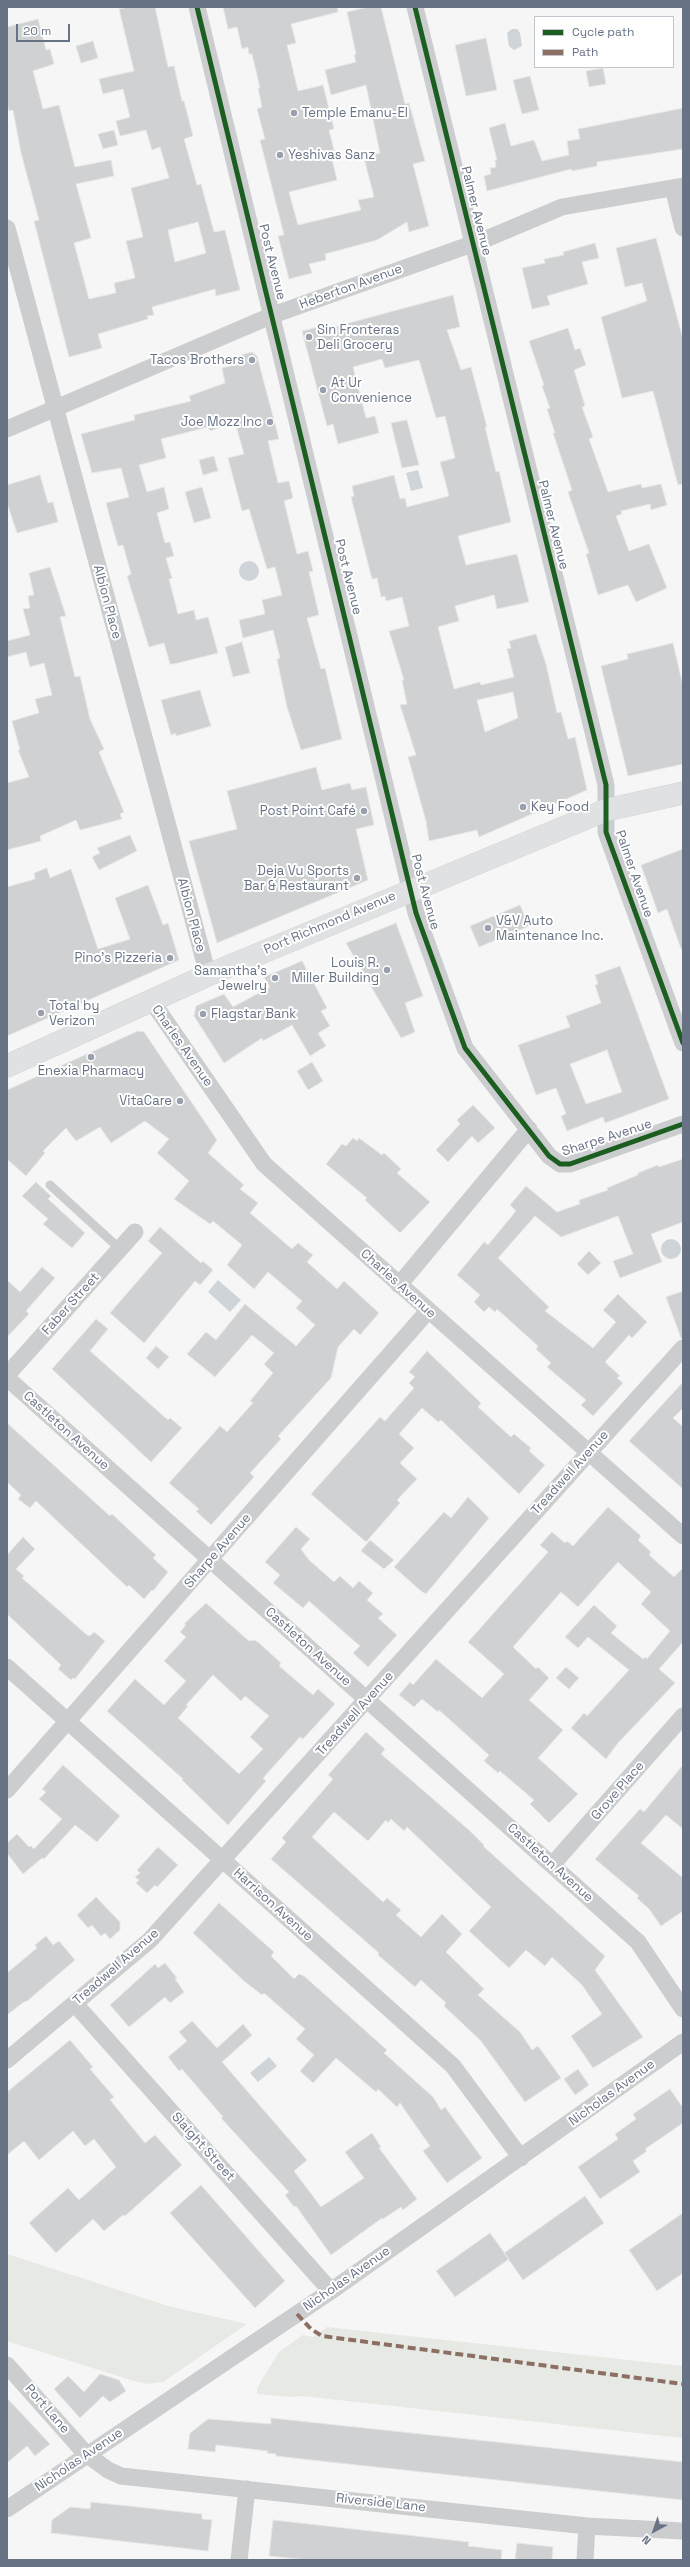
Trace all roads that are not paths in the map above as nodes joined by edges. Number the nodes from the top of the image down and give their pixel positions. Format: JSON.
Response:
{"nodes":[{"id":1,"x":197,"y":7,"type":"edge"},
{"id":2,"x":414,"y":7,"type":"edge"},
{"id":3,"x":678,"y":187,"type":"edge"},
{"id":4,"x":7,"y":228,"type":"edge"},
{"id":5,"x":683,"y":228,"type":"edge"},
{"id":6,"x":473,"y":243,"type":"junction"},
{"id":7,"x":273,"y":315,"type":"junction"},
{"id":8,"x":54,"y":408,"type":"junction"},
{"id":9,"x":7,"y":429,"type":"edge"},
{"id":10,"x":683,"y":793,"type":"edge"},
{"id":11,"x":606,"y":810,"type":"junction"},
{"id":12,"x":411,"y":890,"type":"junction"},
{"id":13,"x":208,"y":975,"type":"junction"},
{"id":14,"x":151,"y":1000,"type":"junction"},
{"id":15,"x":683,"y":1043,"type":"edge"},
{"id":16,"x":7,"y":1066,"type":"edge"},
{"id":17,"x":683,"y":1124,"type":"edge"},
{"id":18,"x":529,"y":1129,"type":"junction"},
{"id":19,"x":50,"y":1185,"type":"dead end"},
{"id":20,"x":135,"y":1232,"type":"dead end"},
{"id":21,"x":120,"y":1249,"type":"junction"},
{"id":22,"x":399,"y":1285,"type":"junction"},
{"id":23,"x":428,"y":1311,"type":"junction"},
{"id":24,"x":683,"y":1348,"type":"edge"},
{"id":25,"x":7,"y":1375,"type":"edge"},
{"id":26,"x":7,"y":1378,"type":"edge"},
{"id":27,"x":589,"y":1452,"type":"junction"},
{"id":28,"x":683,"y":1536,"type":"edge"},
{"id":29,"x":211,"y":1560,"type":"junction"},
{"id":30,"x":7,"y":1667,"type":"edge"},
{"id":31,"x":367,"y":1700,"type":"junction"},
{"id":32,"x":683,"y":1716,"type":"edge"},
{"id":33,"x":67,"y":1721,"type":"junction"},
{"id":34,"x":7,"y":1790,"type":"edge"},
{"id":35,"x":224,"y":1861,"type":"junction"},
{"id":36,"x":552,"y":1865,"type":"junction"},
{"id":37,"x":75,"y":2004,"type":"junction"},
{"id":38,"x":683,"y":2009,"type":"edge"},
{"id":39,"x":683,"y":2042,"type":"edge"},
{"id":40,"x":7,"y":2060,"type":"edge"},
{"id":41,"x":521,"y":2158,"type":"junction"},
{"id":42,"x":331,"y":2291,"type":"junction"},
{"id":43,"x":7,"y":2365,"type":"edge"},
{"id":44,"x":86,"y":2454,"type":"junction"},
{"id":45,"x":247,"y":2489,"type":"junction"},
{"id":46,"x":7,"y":2509,"type":"edge"},
{"id":47,"x":587,"y":2526,"type":"junction"},
{"id":48,"x":683,"y":2531,"type":"edge"},
{"id":49,"x":239,"y":2560,"type":"edge"},
{"id":50,"x":585,"y":2560,"type":"edge"}],
"edges":[{"from":1,"to":7,"type":"street","name":"Post Avenue"},
{"from":2,"to":6,"type":"street","name":"Palmer Avenue"},
{"from":3,"to":5,"type":"street"},
{"from":3,"to":6,"type":"street","name":"Heberton Avenue"},
{"from":4,"to":8,"type":"street","name":"Albion Place"},
{"from":6,"to":7,"type":"street","name":"Heberton Avenue"},
{"from":6,"to":11,"type":"street","name":"Palmer Avenue"},
{"from":7,"to":8,"type":"street","name":"Heberton Avenue"},
{"from":7,"to":12,"type":"street","name":"Post Avenue"},
{"from":8,"to":9,"type":"street","name":"Heberton Avenue"},
{"from":8,"to":13,"type":"street","name":"Albion Place"},
{"from":10,"to":11,"type":"street","name":"Port Richmond Avenue"},
{"from":11,"to":12,"type":"street","name":"Port Richmond Avenue"},
{"from":11,"to":15,"type":"street","name":"Palmer Avenue"},
{"from":12,"to":13,"type":"street","name":"Port Richmond Avenue"},
{"from":12,"to":18,"type":"street","name":"Post Avenue"},
{"from":13,"to":14,"type":"street","name":"Port Richmond Avenue"},
{"from":14,"to":16,"type":"street","name":"Port Richmond Avenue"},
{"from":14,"to":22,"type":"street","name":"Charles Avenue"},
{"from":17,"to":18,"type":"street","name":"Sharpe Avenue"},
{"from":18,"to":22,"type":"street"},
{"from":19,"to":21,"type":"lane"},
{"from":20,"to":21,"type":"street","name":"Faber Street"},
{"from":21,"to":25,"type":"street","name":"Faber Street"},
{"from":22,"to":23,"type":"street","name":"Charles Avenue"},
{"from":23,"to":27,"type":"street","name":"Charles Avenue"},
{"from":23,"to":29,"type":"street","name":"Sharpe Avenue"},
{"from":24,"to":27,"type":"street","name":"Treadwell Avenue"},
{"from":26,"to":29,"type":"street","name":"Castleton Avenue"},
{"from":27,"to":28,"type":"street","name":"Charles Avenue"},
{"from":27,"to":31,"type":"street","name":"Treadwell Avenue"},
{"from":29,"to":31,"type":"street","name":"Castleton Avenue"},
{"from":29,"to":33,"type":"street","name":"Sharpe Avenue"},
{"from":30,"to":33,"type":"street","name":"Harrison Avenue"},
{"from":31,"to":35,"type":"street","name":"Treadwell Avenue"},
{"from":31,"to":36,"type":"street","name":"Castleton Avenue"},
{"from":32,"to":36,"type":"street","name":"Grove Place"},
{"from":33,"to":34,"type":"street","name":"Sharpe Avenue"},
{"from":33,"to":35,"type":"street","name":"Harrison Avenue"},
{"from":35,"to":37,"type":"street","name":"Treadwell Avenue"},
{"from":35,"to":41,"type":"street","name":"Harrison Avenue"},
{"from":36,"to":38,"type":"street","name":"Castleton Avenue"},
{"from":37,"to":40,"type":"street","name":"Treadwell Avenue"},
{"from":37,"to":42,"type":"street","name":"Slaight Street"},
{"from":39,"to":41,"type":"street","name":"Nicholas Avenue"},
{"from":41,"to":42,"type":"street","name":"Nicholas Avenue"},
{"from":42,"to":44,"type":"street","name":"Nicholas Avenue"},
{"from":43,"to":44,"type":"street","name":"Port Lane"},
{"from":44,"to":45,"type":"street","name":"Riverside Lane"},
{"from":44,"to":46,"type":"street","name":"Nicholas Avenue"},
{"from":45,"to":47,"type":"street","name":"Riverside Lane"},
{"from":45,"to":49,"type":"street"},
{"from":47,"to":48,"type":"street","name":"Riverside Lane"},
{"from":47,"to":50,"type":"street"}]}
